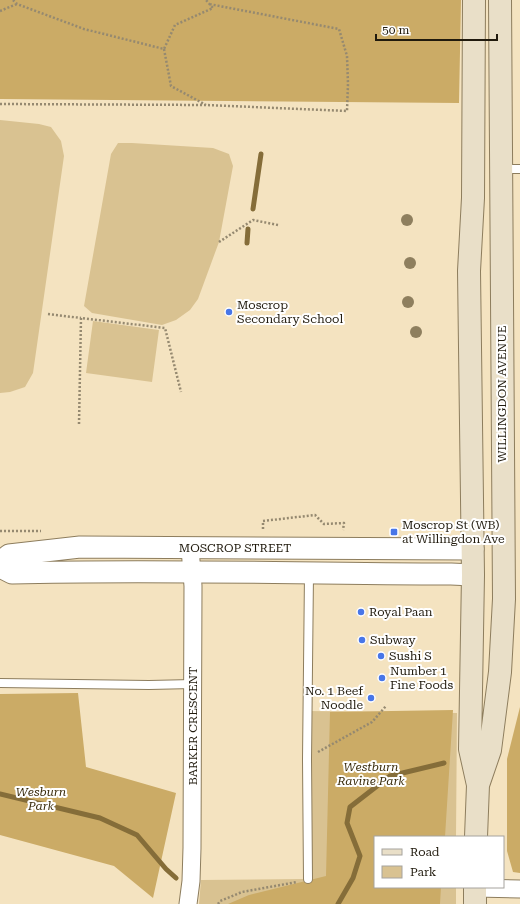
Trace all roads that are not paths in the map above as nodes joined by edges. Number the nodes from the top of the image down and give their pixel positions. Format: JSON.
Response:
{"nodes":[{"id":1,"x":474,"y":0,"type":"edge"},
{"id":2,"x":500,"y":0,"type":"edge"},
{"id":3,"x":511,"y":169,"type":"edge"},
{"id":4,"x":190,"y":548,"type":"junction"},
{"id":5,"x":473,"y":549,"type":"junction"},
{"id":6,"x":512,"y":550,"type":"edge"},
{"id":7,"x":0,"y":562,"type":"edge"},
{"id":8,"x":0,"y":567,"type":"edge"},
{"id":9,"x":192,"y":572,"type":"junction"},
{"id":10,"x":309,"y":573,"type":"junction"},
{"id":11,"x":473,"y":575,"type":"junction"},
{"id":12,"x":512,"y":576,"type":"edge"},
{"id":13,"x":0,"y":683,"type":"edge"},
{"id":14,"x":193,"y":684,"type":"junction"},
{"id":15,"x":478,"y":785,"type":"junction"},
{"id":16,"x":476,"y":836,"type":"edge"},
{"id":17,"x":308,"y":879,"type":"road end"},
{"id":18,"x":520,"y":889,"type":"edge"},
{"id":19,"x":475,"y":893,"type":"edge"},
{"id":20,"x":188,"y":904,"type":"edge"}],
"edges":[{"from":1,"to":5,"type":"main road","name":"WILLINGDON AVENUE"},
{"from":2,"to":3,"type":"main road","name":"WILLINGDON AVENUE"},
{"from":3,"to":6,"type":"main road","name":"WILLINGDON AVENUE"},
{"from":4,"to":5,"type":"street","name":"MOSCROP STREET"},
{"from":4,"to":7,"type":"street","name":"MOSCROP STREET"},
{"from":4,"to":9,"type":"street","name":"BARKER CRESCENT"},
{"from":5,"to":6,"type":"main road"},
{"from":5,"to":11,"type":"main road","name":"WILLINGDON AVENUE"},
{"from":6,"to":12,"type":"main road","name":"WILLINGDON AVENUE"},
{"from":8,"to":9,"type":"street","name":"MOSCROP STREET"},
{"from":9,"to":10,"type":"street","name":"MOSCROP STREET"},
{"from":9,"to":14,"type":"street","name":"BARKER CRESCENT"},
{"from":10,"to":11,"type":"street","name":"MOSCROP STREET"},
{"from":10,"to":17,"type":"lane"},
{"from":11,"to":12,"type":"main road"},
{"from":11,"to":15,"type":"main road","name":"WILLINGDON AVENUE"},
{"from":12,"to":15,"type":"main road","name":"WILLINGDON AVENUE"},
{"from":13,"to":14,"type":"lane"},
{"from":14,"to":20,"type":"street","name":"BARKER CRESCENT"},
{"from":15,"to":16,"type":"main road","name":"WILLINGDON AVENUE"},
{"from":18,"to":19,"type":"street"}]}
